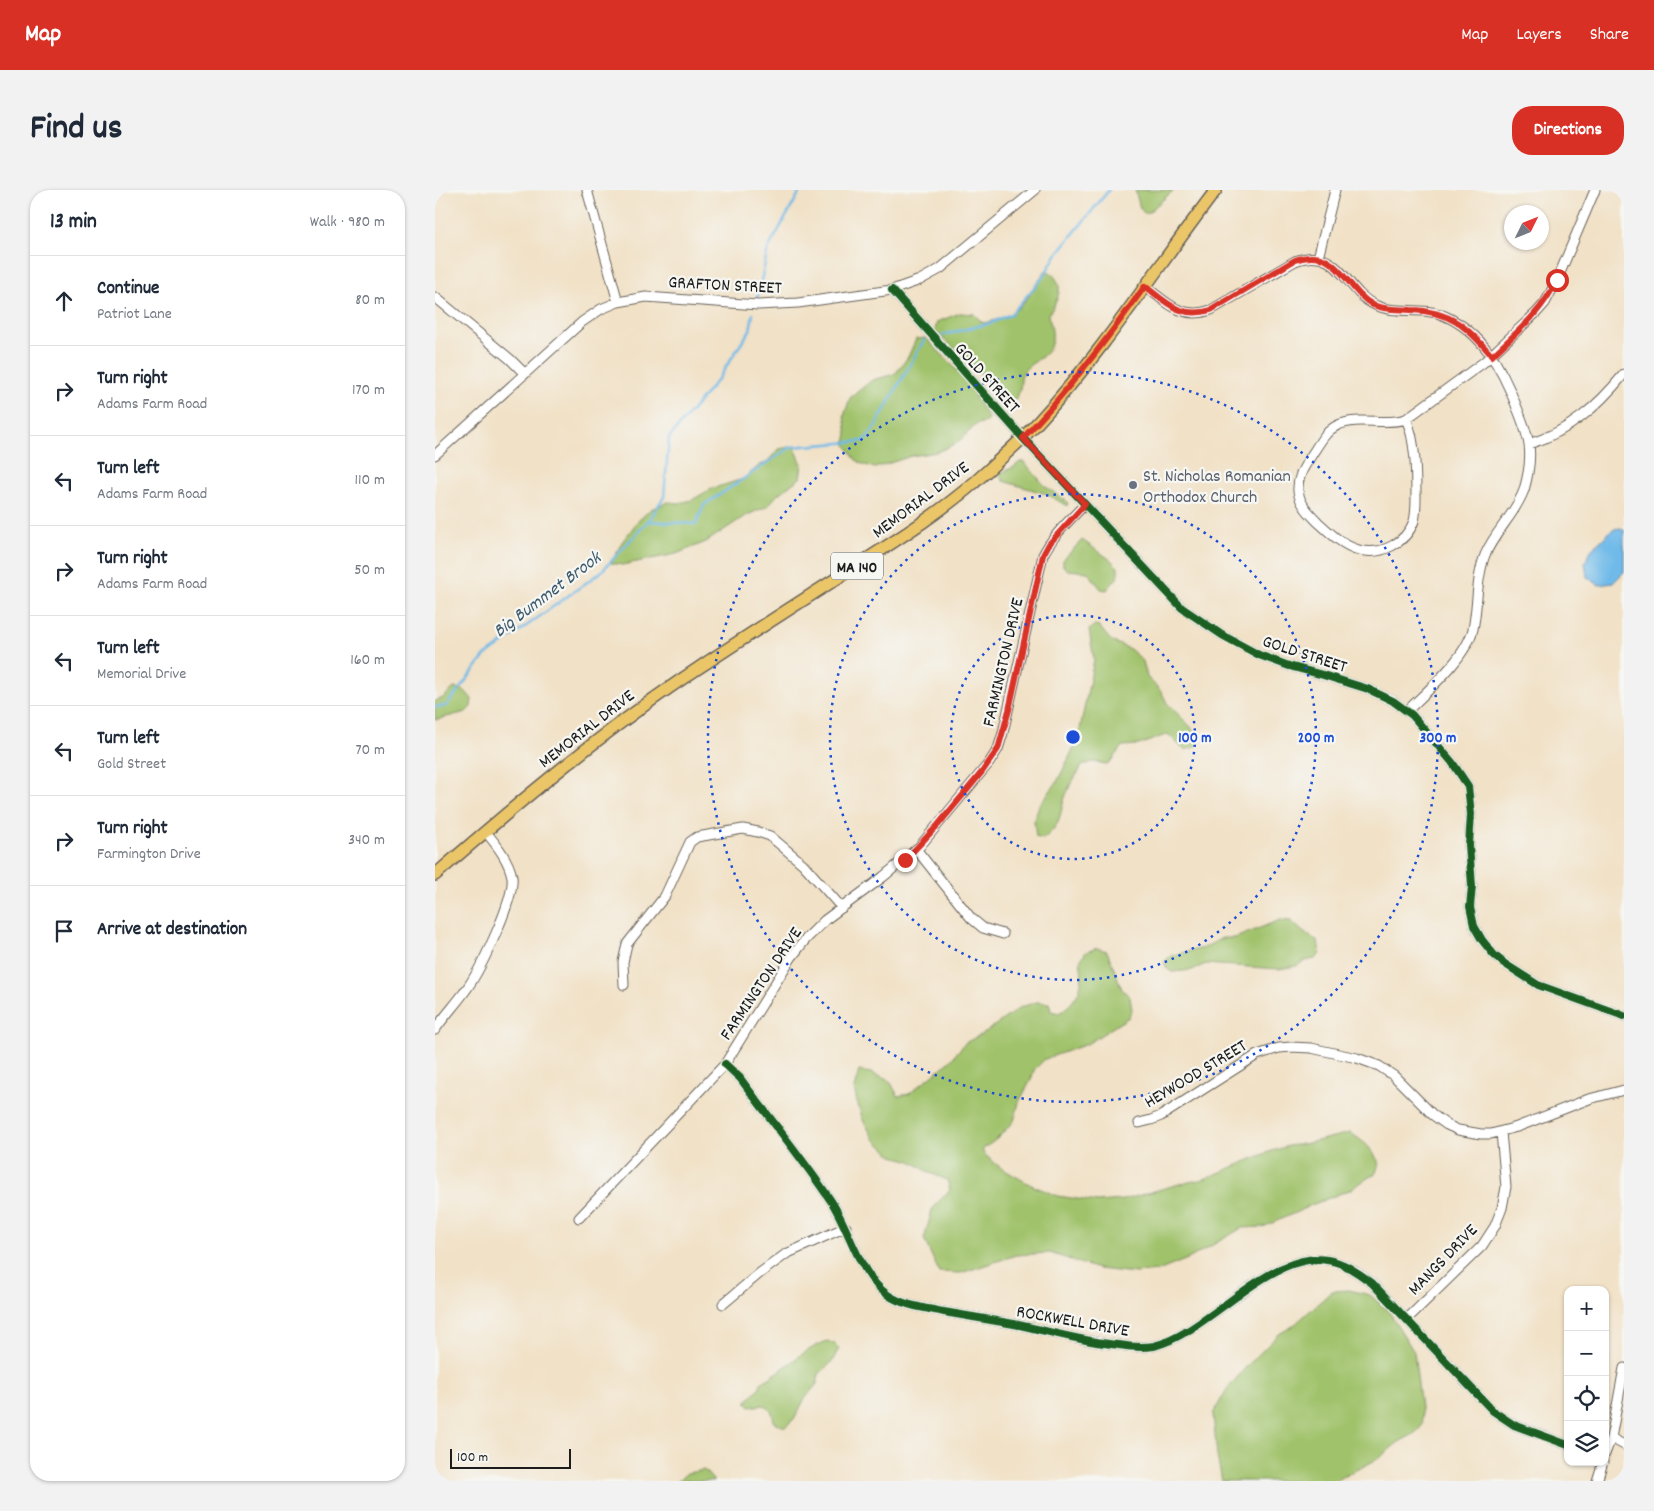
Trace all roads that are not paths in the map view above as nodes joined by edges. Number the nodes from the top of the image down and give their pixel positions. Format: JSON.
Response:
{"nodes":[{"id":1,"x":587,"y":190,"type":"edge"},
{"id":2,"x":1035,"y":190,"type":"edge"},
{"id":3,"x":1216,"y":190,"type":"edge"},
{"id":4,"x":1335,"y":190,"type":"edge"},
{"id":5,"x":1595,"y":190,"type":"edge"},
{"id":6,"x":1318,"y":258,"type":"junction"},
{"id":7,"x":1145,"y":286,"type":"junction"},
{"id":8,"x":892,"y":290,"type":"junction"},
{"id":9,"x":435,"y":297,"type":"edge"},
{"id":10,"x":618,"y":302,"type":"junction"},
{"id":11,"x":1492,"y":356,"type":"junction"},
{"id":12,"x":525,"y":374,"type":"junction"},
{"id":13,"x":1624,"y":374,"type":"edge"},
{"id":14,"x":1406,"y":419,"type":"junction"},
{"id":15,"x":1023,"y":438,"type":"junction"},
{"id":16,"x":1529,"y":444,"type":"junction"},
{"id":17,"x":435,"y":455,"type":"edge"},
{"id":18,"x":1085,"y":504,"type":"junction"},
{"id":19,"x":1407,"y":711,"type":"junction"},
{"id":20,"x":485,"y":831,"type":"junction"},
{"id":21,"x":916,"y":850,"type":"junction"},
{"id":22,"x":435,"y":875,"type":"edge"},
{"id":23,"x":842,"y":908,"type":"junction"},
{"id":24,"x":1003,"y":934,"type":"dead end"},
{"id":25,"x":624,"y":985,"type":"dead end"},
{"id":26,"x":1624,"y":1016,"type":"edge"},
{"id":27,"x":435,"y":1030,"type":"edge"},
{"id":28,"x":725,"y":1064,"type":"junction"},
{"id":29,"x":1624,"y":1090,"type":"edge"},
{"id":30,"x":1139,"y":1123,"type":"dead end"},
{"id":31,"x":1501,"y":1132,"type":"junction"},
{"id":32,"x":579,"y":1218,"type":"dead end"},
{"id":33,"x":846,"y":1227,"type":"junction"},
{"id":34,"x":723,"y":1304,"type":"dead end"},
{"id":35,"x":1407,"y":1319,"type":"junction"},
{"id":36,"x":1624,"y":1368,"type":"edge"},
{"id":37,"x":1611,"y":1438,"type":"junction"},
{"id":38,"x":1609,"y":1443,"type":"edge"},
{"id":39,"x":1564,"y":1444,"type":"edge"},
{"id":40,"x":1624,"y":1445,"type":"edge"},
{"id":41,"x":1602,"y":1466,"type":"edge"},
{"id":42,"x":1597,"y":1481,"type":"edge"}],
"edges":[{"from":1,"to":10,"type":"street"},
{"from":2,"to":8,"type":"street","name":"GRAFTON STREET"},
{"from":3,"to":7,"type":"main road","name":"MEMORIAL DRIVE","number":"MA 140"},
{"from":4,"to":6,"type":"street"},
{"from":5,"to":11,"type":"street"},
{"from":6,"to":7,"type":"street"},
{"from":6,"to":11,"type":"street"},
{"from":7,"to":15,"type":"main road","name":"MEMORIAL DRIVE","number":"MA 140"},
{"from":8,"to":10,"type":"street","name":"GRAFTON STREET"},
{"from":8,"to":15,"type":"street","name":"GOLD STREET"},
{"from":9,"to":12,"type":"street"},
{"from":10,"to":12,"type":"street","name":"GRAFTON STREET"},
{"from":11,"to":14,"type":"street"},
{"from":11,"to":16,"type":"street"},
{"from":12,"to":17,"type":"street","name":"GRAFTON STREET"},
{"from":13,"to":16,"type":"street"},
{"from":14,"to":14,"type":"street"},
{"from":15,"to":18,"type":"street","name":"GOLD STREET"},
{"from":15,"to":20,"type":"main road","name":"MEMORIAL DRIVE","number":"MA 140"},
{"from":16,"to":19,"type":"street"},
{"from":18,"to":19,"type":"street","name":"GOLD STREET"},
{"from":18,"to":21,"type":"street","name":"FARMINGTON DRIVE"},
{"from":19,"to":26,"type":"street","name":"GOLD STREET"},
{"from":20,"to":22,"type":"main road","name":"MEMORIAL DRIVE","number":"MA 140"},
{"from":20,"to":27,"type":"street"},
{"from":21,"to":23,"type":"street","name":"FARMINGTON DRIVE"},
{"from":21,"to":24,"type":"street"},
{"from":23,"to":25,"type":"street"},
{"from":23,"to":28,"type":"street","name":"FARMINGTON DRIVE"},
{"from":28,"to":32,"type":"street","name":"FARMINGTON DRIVE"},
{"from":28,"to":33,"type":"street","name":"ROCKWELL DRIVE"},
{"from":29,"to":31,"type":"street","name":"HEYWOOD STREET"},
{"from":30,"to":31,"type":"street","name":"HEYWOOD STREET"},
{"from":31,"to":35,"type":"street","name":"MANGS DRIVE"},
{"from":33,"to":34,"type":"street"},
{"from":33,"to":35,"type":"street","name":"ROCKWELL DRIVE"},
{"from":35,"to":39,"type":"street","name":"ROCKWELL DRIVE"},
{"from":36,"to":37,"type":"street"},
{"from":37,"to":38,"type":"street"},
{"from":37,"to":40,"type":"street"},
{"from":41,"to":42,"type":"street"}]}
